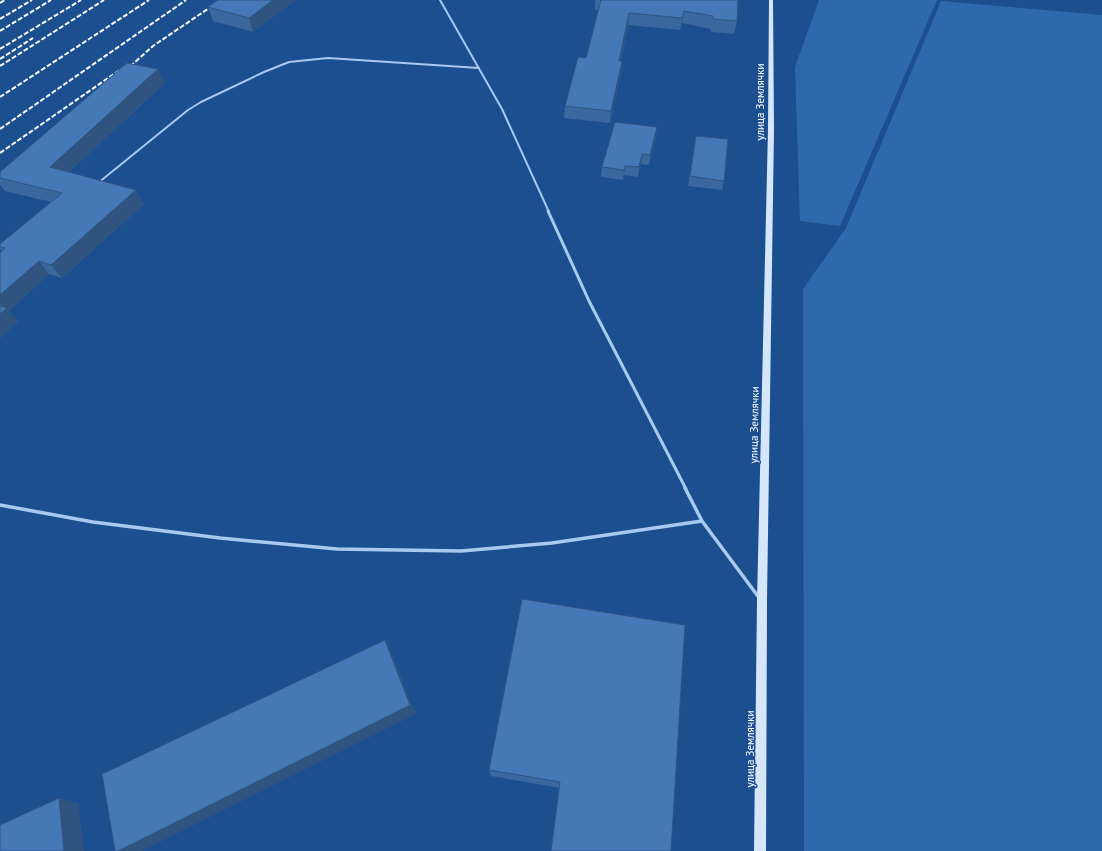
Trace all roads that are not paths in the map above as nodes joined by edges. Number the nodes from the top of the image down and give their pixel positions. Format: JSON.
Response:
{"nodes":[{"id":1,"x":440,"y":0,"type":"edge"},
{"id":2,"x":771,"y":0,"type":"edge"},
{"id":3,"x":479,"y":68,"type":"junction"},
{"id":4,"x":93,"y":186,"type":"edge"},
{"id":5,"x":0,"y":505,"type":"edge"},
{"id":6,"x":702,"y":521,"type":"junction"},
{"id":7,"x":762,"y":601,"type":"junction"},
{"id":8,"x":760,"y":851,"type":"edge"}],
"edges":[{"from":1,"to":3,"type":"lane"},
{"from":2,"to":7,"type":"street","name":"улица Землячки"},
{"from":3,"to":4,"type":"lane"},
{"from":3,"to":6,"type":"lane"},
{"from":5,"to":6,"type":"lane"},
{"from":6,"to":7,"type":"lane"},
{"from":7,"to":8,"type":"street","name":"улица Землячки"}]}
